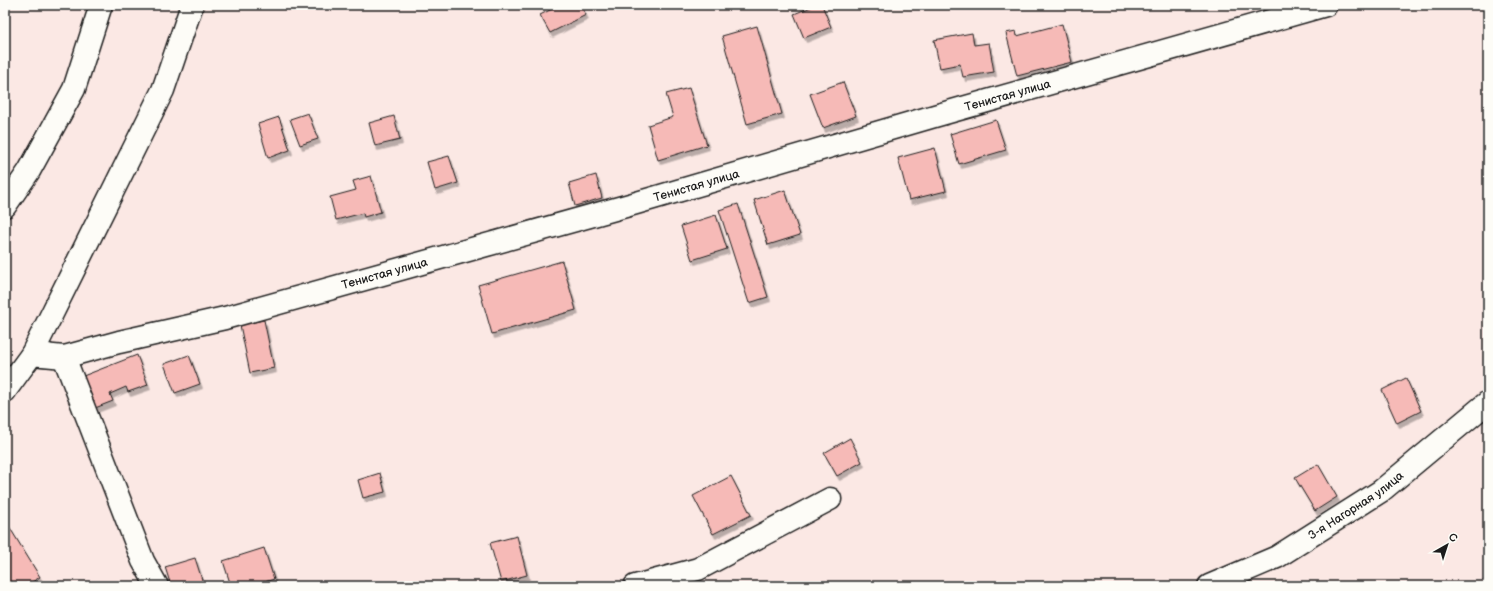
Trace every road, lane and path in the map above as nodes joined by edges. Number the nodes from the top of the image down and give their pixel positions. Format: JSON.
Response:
{"nodes":[{"id":1,"x":102,"y":5,"type":"edge"},
{"id":2,"x":192,"y":5,"type":"edge"},
{"id":3,"x":1326,"y":5,"type":"edge"},
{"id":4,"x":5,"y":206,"type":"edge"},
{"id":5,"x":32,"y":354,"type":"junction"},
{"id":6,"x":64,"y":357,"type":"junction"},
{"id":7,"x":5,"y":392,"type":"edge"},
{"id":8,"x":1488,"y":402,"type":"edge"},
{"id":9,"x":830,"y":499,"type":"dead end"},
{"id":10,"x":157,"y":586,"type":"edge"},
{"id":11,"x":635,"y":586,"type":"edge"},
{"id":12,"x":1208,"y":586,"type":"edge"}],
"edges":[{"from":1,"to":4,"type":"street"},
{"from":2,"to":5,"type":"street"},
{"from":3,"to":6,"type":"street","name":"Тенистая улица"},
{"from":5,"to":6,"type":"street"},
{"from":5,"to":7,"type":"street"},
{"from":6,"to":10,"type":"street"},
{"from":8,"to":12,"type":"street","name":"3-я Нагорная улица"},
{"from":9,"to":11,"type":"street"}]}
